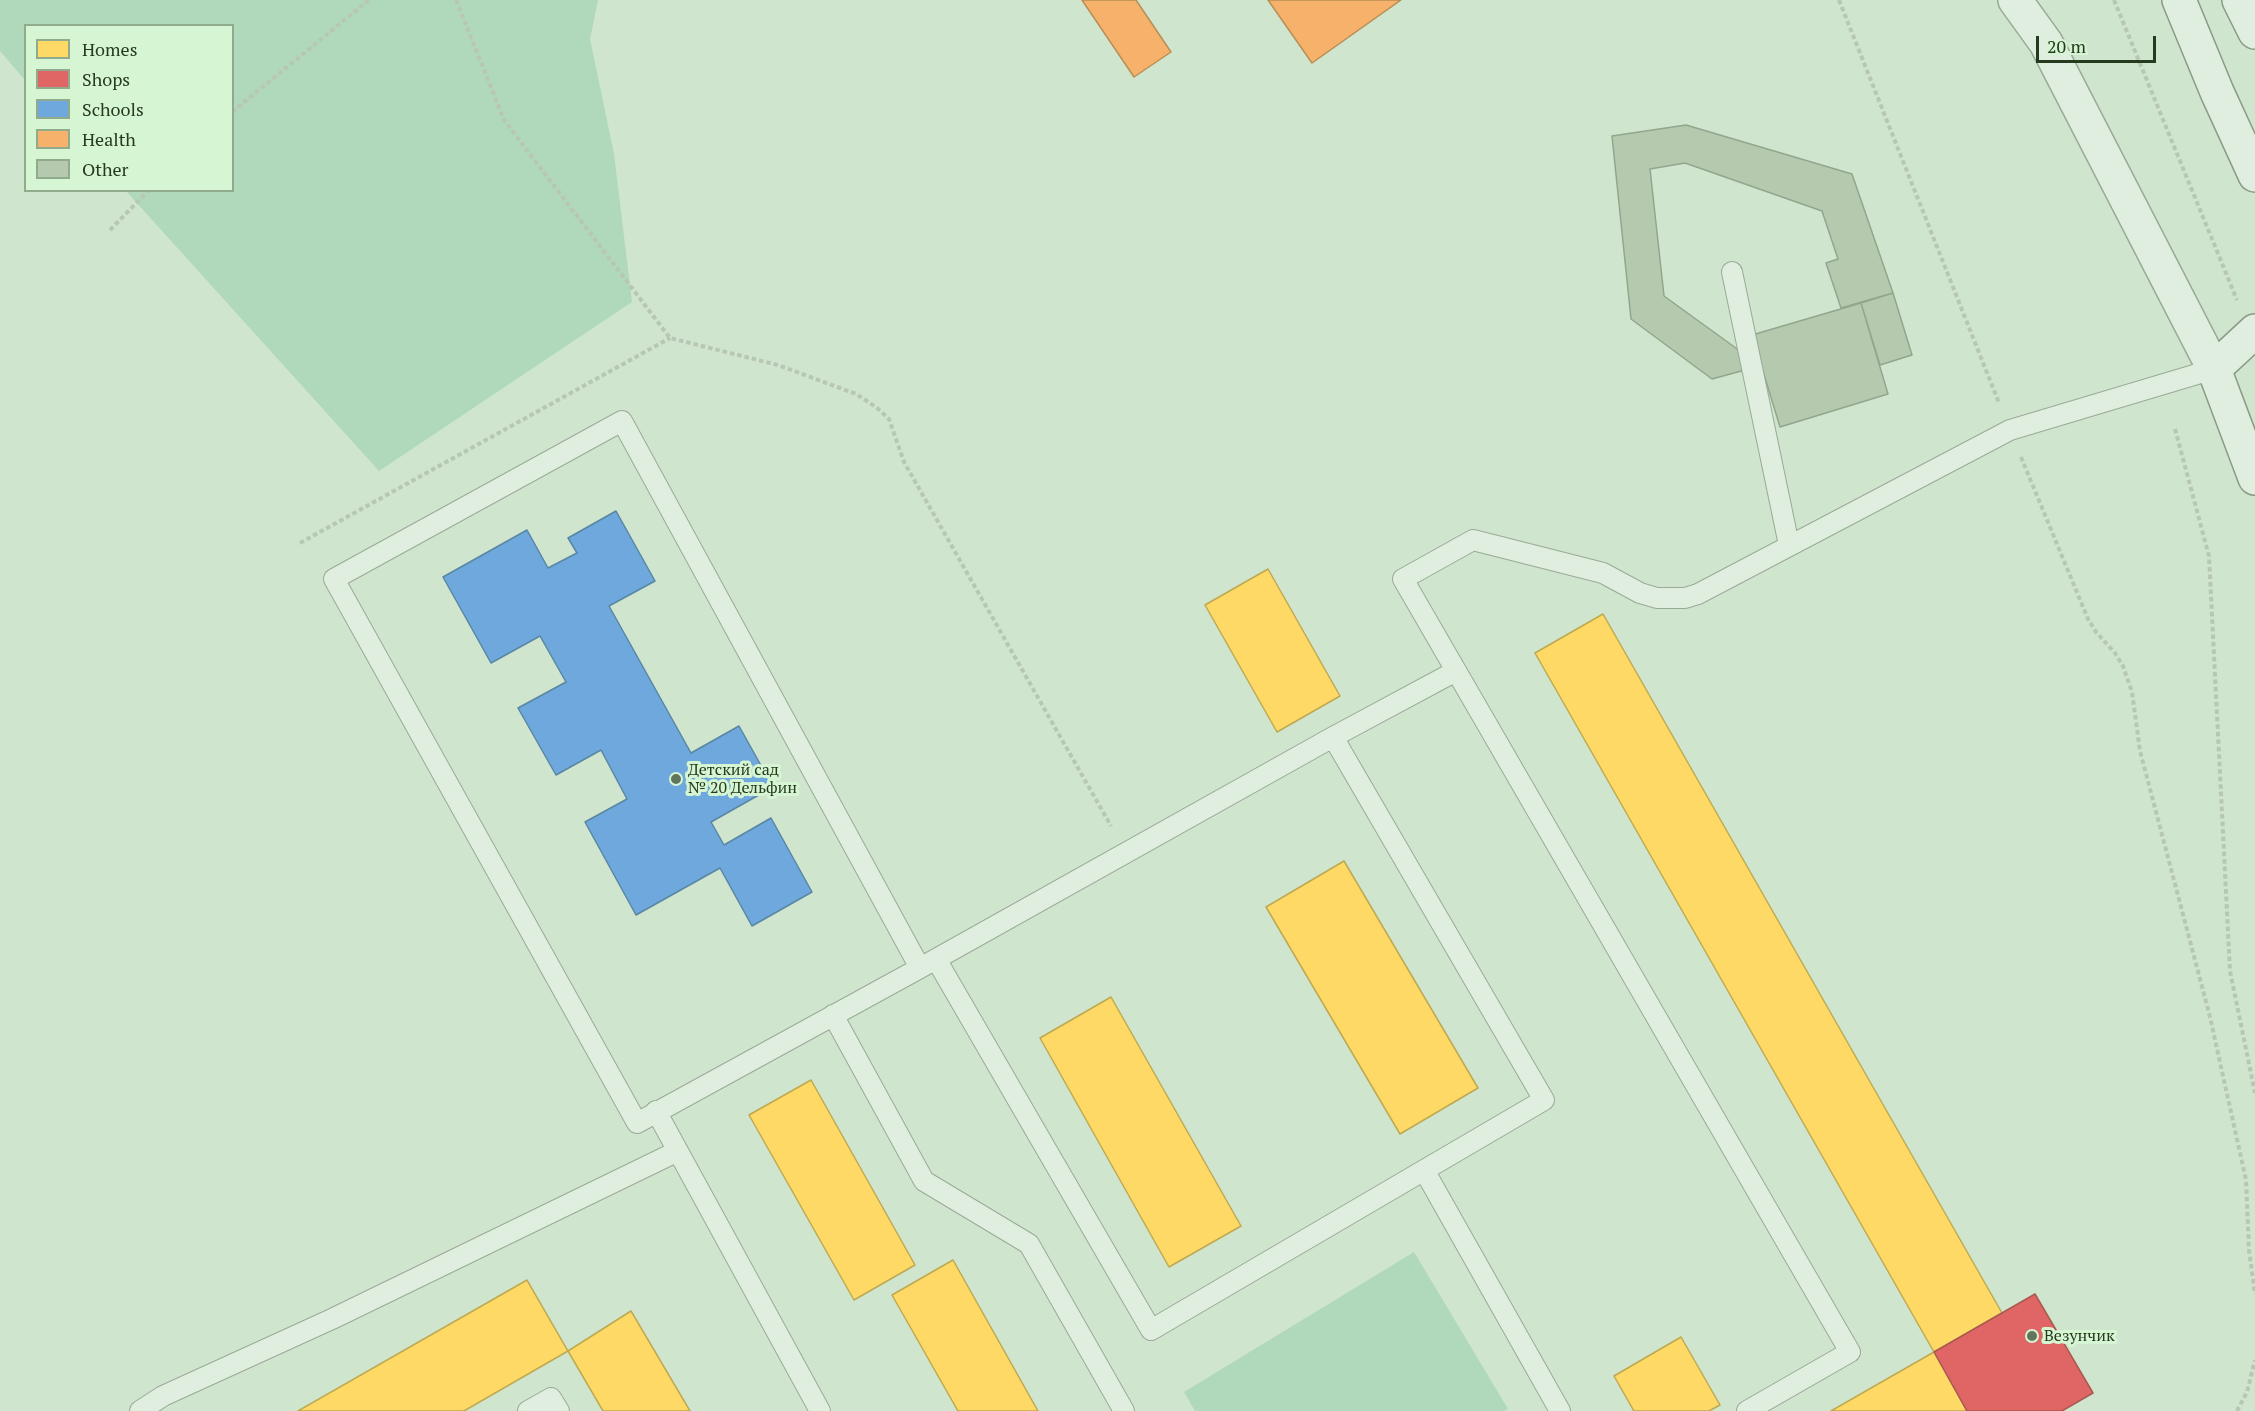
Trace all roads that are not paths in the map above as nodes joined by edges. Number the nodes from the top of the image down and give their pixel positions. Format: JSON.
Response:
{"nodes":[{"id":1,"x":2015,"y":0,"type":"edge"},
{"id":2,"x":2179,"y":0,"type":"edge"},
{"id":3,"x":2239,"y":0,"type":"edge"},
{"id":4,"x":2255,"y":32,"type":"edge"},
{"id":5,"x":2255,"y":175,"type":"edge"},
{"id":6,"x":1732,"y":272,"type":"dead end"},
{"id":7,"x":2255,"y":331,"type":"edge"},
{"id":8,"x":2214,"y":369,"type":"junction"},
{"id":9,"x":2255,"y":478,"type":"edge"},
{"id":10,"x":1789,"y":545,"type":"junction"},
{"id":11,"x":1456,"y":671,"type":"junction"},
{"id":12,"x":1332,"y":737,"type":"junction"},
{"id":13,"x":928,"y":963,"type":"junction"},
{"id":14,"x":833,"y":1015,"type":"junction"},
{"id":15,"x":656,"y":1111,"type":"junction"},
{"id":16,"x":678,"y":1151,"type":"junction"},
{"id":17,"x":1424,"y":1170,"type":"junction"},
{"id":18,"x":140,"y":1411,"type":"edge"},
{"id":19,"x":528,"y":1411,"type":"edge"},
{"id":20,"x":559,"y":1411,"type":"edge"},
{"id":21,"x":820,"y":1411,"type":"edge"},
{"id":22,"x":1124,"y":1411,"type":"edge"},
{"id":23,"x":1560,"y":1411,"type":"edge"},
{"id":24,"x":1748,"y":1411,"type":"edge"}],
"edges":[{"from":1,"to":8,"type":"street"},
{"from":2,"to":5,"type":"street"},
{"from":3,"to":4,"type":"street"},
{"from":6,"to":10,"type":"lane"},
{"from":7,"to":8,"type":"street"},
{"from":8,"to":9,"type":"street"},
{"from":8,"to":10,"type":"lane"},
{"from":10,"to":11,"type":"lane"},
{"from":11,"to":12,"type":"lane"},
{"from":11,"to":24,"type":"lane"},
{"from":12,"to":13,"type":"lane"},
{"from":12,"to":17,"type":"lane"},
{"from":13,"to":14,"type":"lane"},
{"from":13,"to":15,"type":"lane"},
{"from":13,"to":17,"type":"lane"},
{"from":14,"to":15,"type":"lane"},
{"from":14,"to":22,"type":"lane"},
{"from":15,"to":16,"type":"lane"},
{"from":16,"to":18,"type":"lane"},
{"from":16,"to":21,"type":"lane"},
{"from":17,"to":23,"type":"lane"},
{"from":19,"to":20,"type":"lane"}]}
